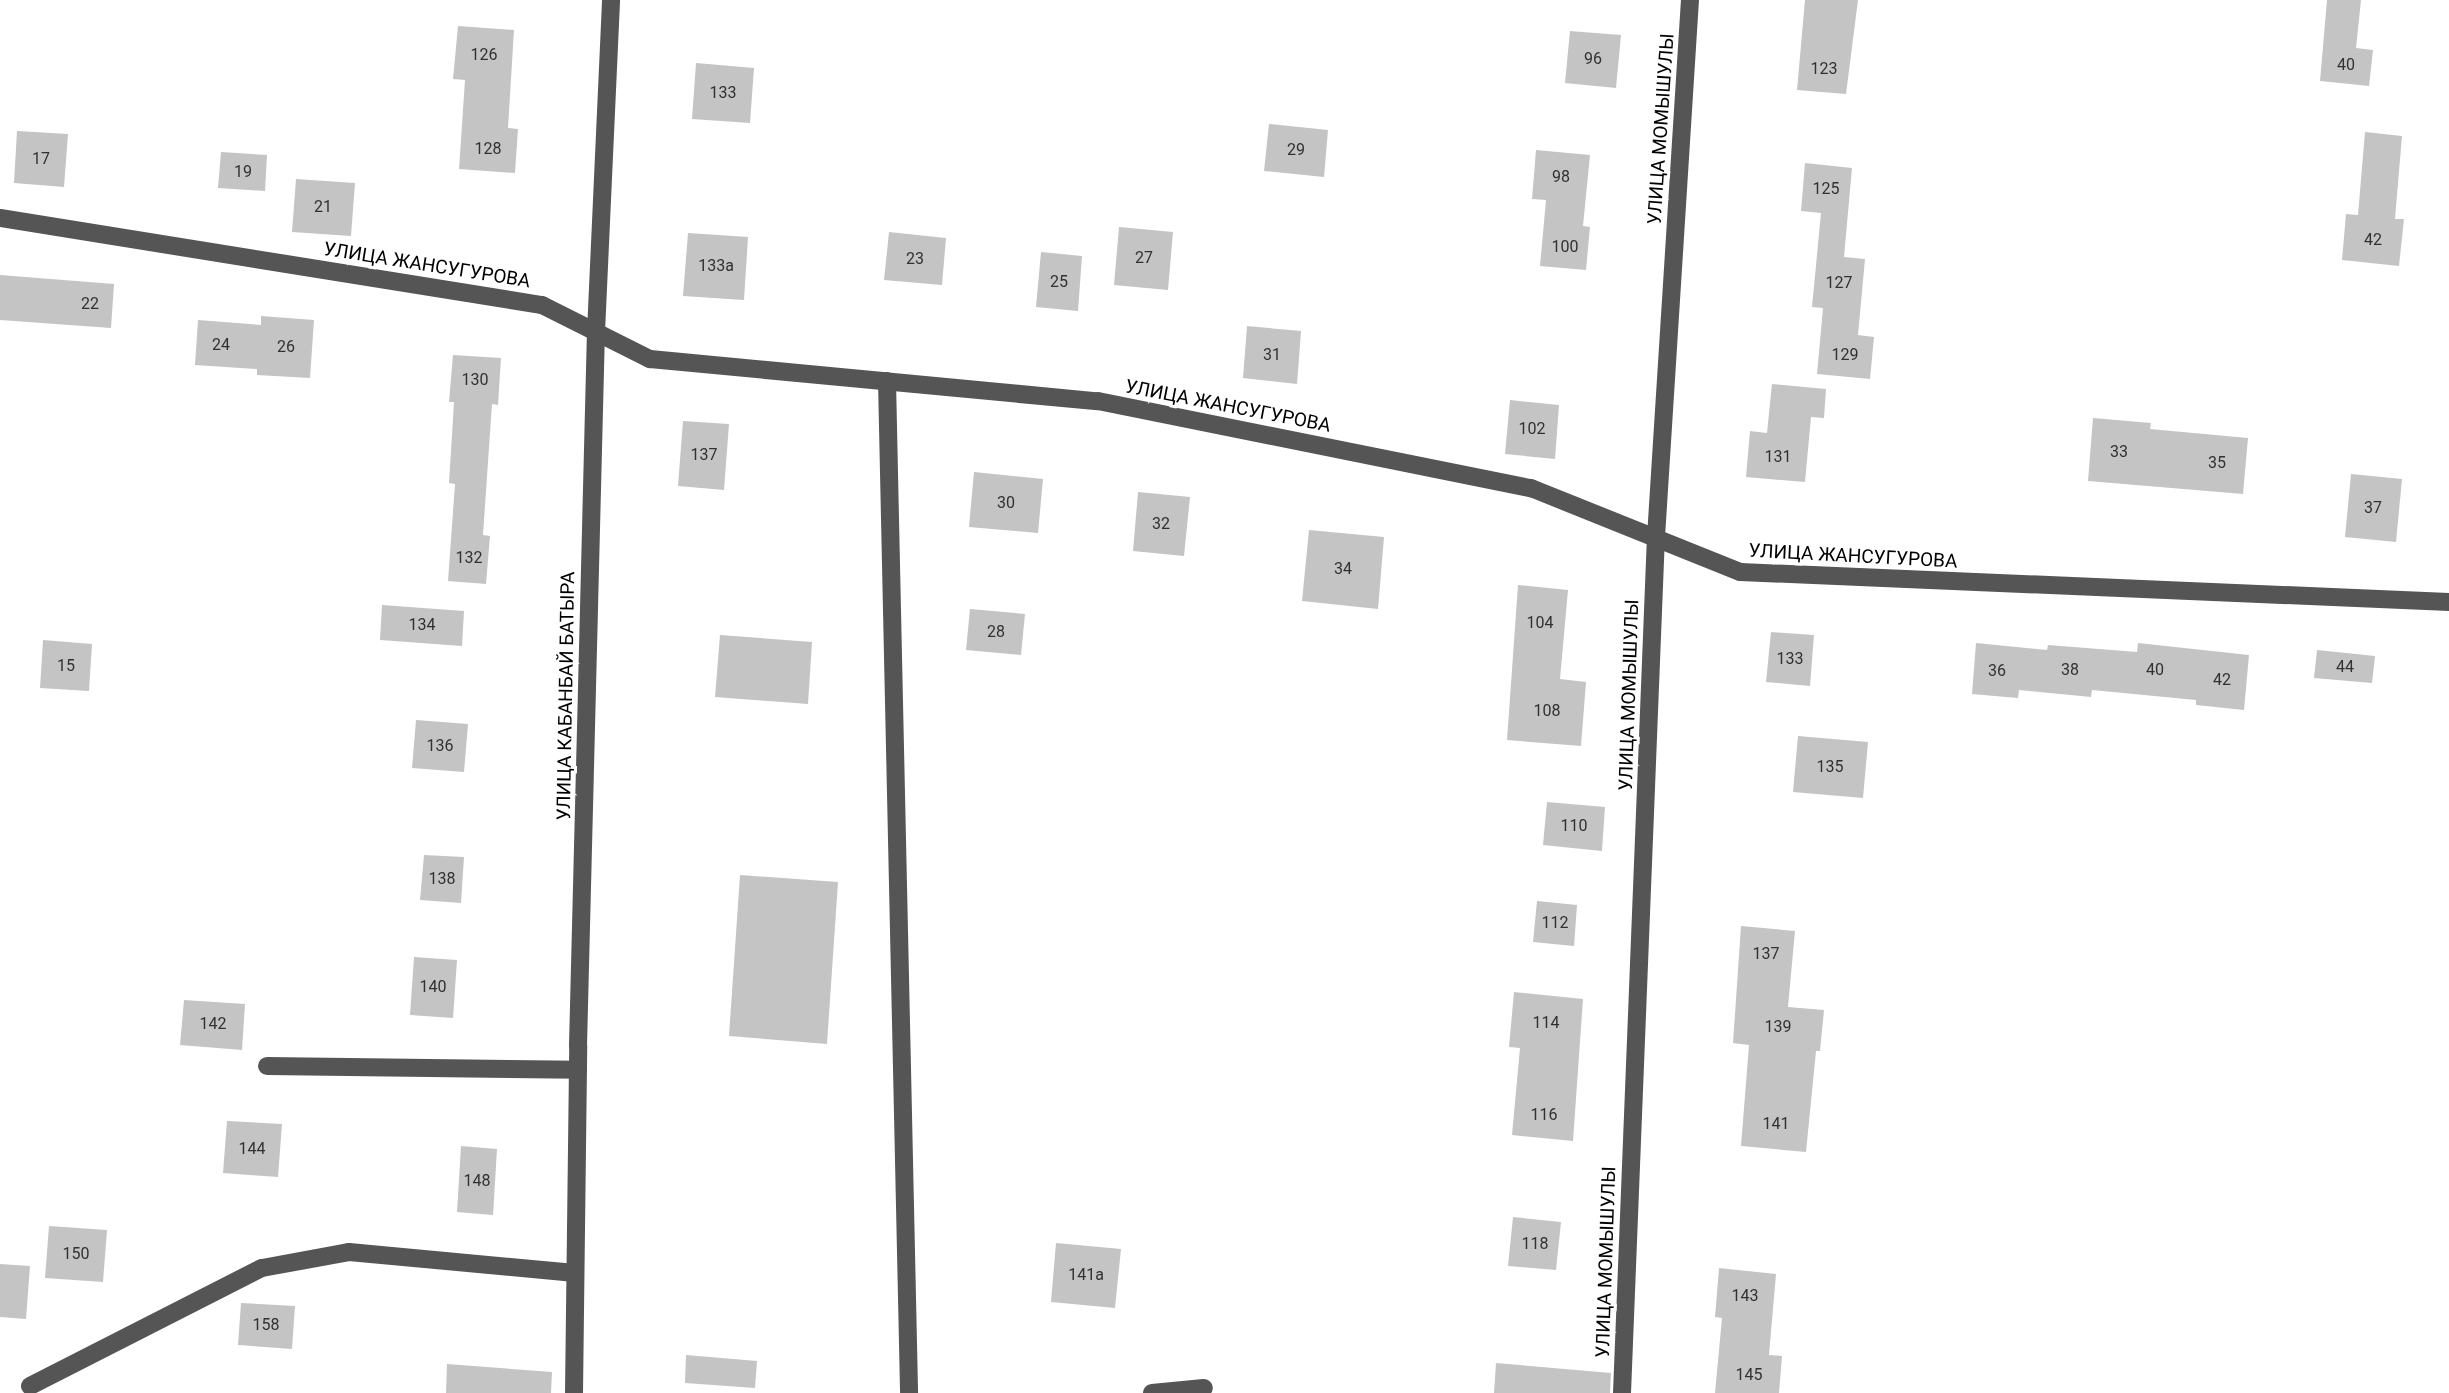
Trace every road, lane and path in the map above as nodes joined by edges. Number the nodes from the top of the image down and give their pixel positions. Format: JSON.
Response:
{"nodes":[{"id":1,"x":611,"y":0,"type":"edge"},
{"id":2,"x":1690,"y":0,"type":"edge"},
{"id":3,"x":0,"y":218,"type":"edge"},
{"id":4,"x":596,"y":332,"type":"junction"},
{"id":5,"x":887,"y":381,"type":"junction"},
{"id":6,"x":1656,"y":537,"type":"junction"},
{"id":7,"x":2449,"y":602,"type":"edge"},
{"id":8,"x":267,"y":1066,"type":"dead end"},
{"id":9,"x":578,"y":1070,"type":"junction"},
{"id":10,"x":575,"y":1273,"type":"junction"},
{"id":11,"x":30,"y":1386,"type":"dead end"},
{"id":12,"x":1205,"y":1388,"type":"dead end"},
{"id":13,"x":574,"y":1393,"type":"edge"},
{"id":14,"x":909,"y":1393,"type":"edge"},
{"id":15,"x":1152,"y":1393,"type":"edge"},
{"id":16,"x":1622,"y":1393,"type":"edge"}],
"edges":[{"from":1,"to":4,"type":"street","name":"УЛИЦА КАБАНБАЙ БАТЫРА"},
{"from":2,"to":6,"type":"street","name":"УЛИЦА МОМЫШУЛЫ"},
{"from":3,"to":4,"type":"street","name":"УЛИЦА ЖАНСУГУРОВА"},
{"from":4,"to":5,"type":"street","name":"УЛИЦА ЖАНСУГУРОВА"},
{"from":4,"to":9,"type":"street","name":"УЛИЦА КАБАНБАЙ БАТЫРА"},
{"from":5,"to":6,"type":"street","name":"УЛИЦА ЖАНСУГУРОВА"},
{"from":5,"to":14,"type":"street"},
{"from":6,"to":7,"type":"street","name":"УЛИЦА ЖАНСУГУРОВА"},
{"from":6,"to":16,"type":"street","name":"УЛИЦА МОМЫШУЛЫ"},
{"from":8,"to":9,"type":"street"},
{"from":9,"to":10,"type":"street","name":"УЛИЦА КАБАНБАЙ БАТЫРА"},
{"from":10,"to":11,"type":"street"},
{"from":10,"to":13,"type":"street","name":"УЛИЦА КАБАНБАЙ БАТЫРА"},
{"from":12,"to":15,"type":"street"}]}
